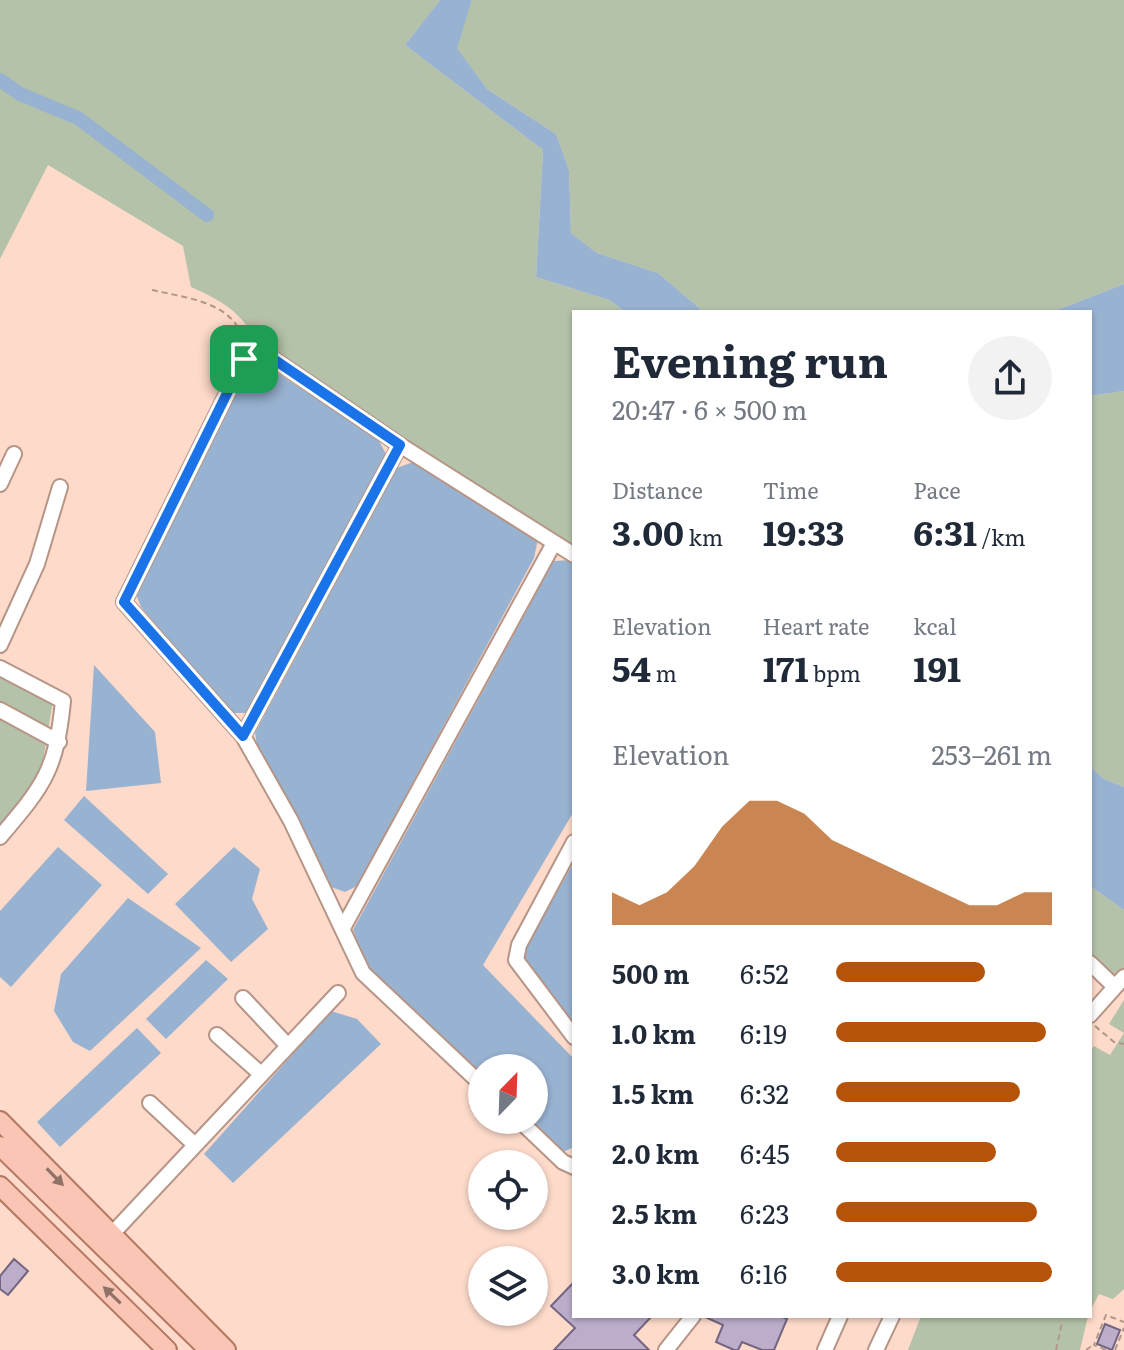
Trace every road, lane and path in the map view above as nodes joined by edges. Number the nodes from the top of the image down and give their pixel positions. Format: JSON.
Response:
{"nodes":[{"id":1,"x":152,"y":290,"type":"dead end"},
{"id":2,"x":244,"y":359,"type":"junction"},
{"id":3,"x":400,"y":445,"type":"junction"},
{"id":4,"x":14,"y":454,"type":"dead end"},
{"id":5,"x":0,"y":484,"type":"edge"},
{"id":6,"x":60,"y":487,"type":"dead end"},
{"id":7,"x":554,"y":543,"type":"junction"},
{"id":8,"x":572,"y":554,"type":"edge"},
{"id":9,"x":6,"y":618,"type":"edge"},
{"id":10,"x":0,"y":645,"type":"edge"},
{"id":11,"x":0,"y":668,"type":"edge"},
{"id":12,"x":0,"y":710,"type":"edge"},
{"id":13,"x":243,"y":736,"type":"junction"},
{"id":14,"x":59,"y":742,"type":"junction"},
{"id":15,"x":0,"y":837,"type":"edge"},
{"id":16,"x":572,"y":846,"type":"edge"},
{"id":17,"x":343,"y":928,"type":"junction"},
{"id":18,"x":1092,"y":964,"type":"edge"},
{"id":19,"x":1119,"y":981,"type":"edge"},
{"id":20,"x":338,"y":993,"type":"dead end"},
{"id":21,"x":243,"y":998,"type":"dead end"},
{"id":22,"x":1092,"y":1013,"type":"edge"},
{"id":23,"x":1092,"y":1025,"type":"edge"},
{"id":24,"x":572,"y":1034,"type":"edge"},
{"id":25,"x":217,"y":1035,"type":"dead end"},
{"id":26,"x":1124,"y":1044,"type":"edge"},
{"id":27,"x":288,"y":1046,"type":"junction"},
{"id":28,"x":468,"y":1072,"type":"edge"},
{"id":29,"x":261,"y":1074,"type":"junction"},
{"id":30,"x":150,"y":1103,"type":"dead end"},
{"id":31,"x":0,"y":1121,"type":"edge"},
{"id":32,"x":534,"y":1134,"type":"edge"},
{"id":33,"x":195,"y":1145,"type":"junction"},
{"id":34,"x":0,"y":1146,"type":"edge"},
{"id":35,"x":0,"y":1161,"type":"edge"},
{"id":36,"x":572,"y":1166,"type":"edge"},
{"id":37,"x":0,"y":1186,"type":"edge"},
{"id":38,"x":111,"y":1235,"type":"junction"},
{"id":39,"x":692,"y":1318,"type":"edge"},
{"id":40,"x":835,"y":1318,"type":"edge"},
{"id":41,"x":891,"y":1318,"type":"edge"},
{"id":42,"x":1124,"y":1322,"type":"edge"},
{"id":43,"x":1062,"y":1323,"type":"dead end"},
{"id":44,"x":1124,"y":1328,"type":"edge"},
{"id":45,"x":1094,"y":1345,"type":"junction"},
{"id":46,"x":672,"y":1347,"type":"edge"},
{"id":47,"x":167,"y":1350,"type":"edge"},
{"id":48,"x":190,"y":1350,"type":"edge"},
{"id":49,"x":209,"y":1350,"type":"edge"},
{"id":50,"x":226,"y":1350,"type":"edge"},
{"id":51,"x":825,"y":1350,"type":"edge"},
{"id":52,"x":876,"y":1350,"type":"edge"},
{"id":53,"x":1056,"y":1350,"type":"edge"},
{"id":54,"x":1086,"y":1350,"type":"edge"},
{"id":55,"x":1106,"y":1350,"type":"edge"},
{"id":56,"x":1115,"y":1350,"type":"edge"}],
"edges":[{"from":1,"to":2,"type":"path"},
{"from":2,"to":3,"type":"street"},
{"from":2,"to":13,"type":"street"},
{"from":3,"to":7,"type":"street"},
{"from":3,"to":13,"type":"street"},
{"from":4,"to":5,"type":"street"},
{"from":6,"to":9,"type":"street"},
{"from":7,"to":8,"type":"street"},
{"from":7,"to":17,"type":"street"},
{"from":9,"to":10,"type":"street"},
{"from":11,"to":14,"type":"street"},
{"from":12,"to":14,"type":"street"},
{"from":13,"to":17,"type":"street"},
{"from":14,"to":15,"type":"street"},
{"from":16,"to":24,"type":"street"},
{"from":17,"to":28,"type":"street"},
{"from":18,"to":19,"type":"street"},
{"from":19,"to":22,"type":"street"},
{"from":20,"to":27,"type":"street"},
{"from":21,"to":27,"type":"street"},
{"from":23,"to":26,"type":"path"},
{"from":25,"to":29,"type":"street"},
{"from":27,"to":29,"type":"street"},
{"from":29,"to":33,"type":"street"},
{"from":30,"to":33,"type":"street"},
{"from":31,"to":38,"type":"main road","one_way":true},
{"from":32,"to":36,"type":"street"},
{"from":33,"to":38,"type":"street"},
{"from":34,"to":49,"type":"main road"},
{"from":35,"to":48,"type":"main road"},
{"from":47,"to":37,"type":"main road","one_way":true},
{"from":38,"to":50,"type":"main road"},
{"from":39,"to":46,"type":"street"},
{"from":40,"to":51,"type":"street"},
{"from":41,"to":52,"type":"street"},
{"from":42,"to":45,"type":"path"},
{"from":43,"to":53,"type":"path"},
{"from":44,"to":56,"type":"path"},
{"from":45,"to":54,"type":"path"},
{"from":45,"to":55,"type":"path"}]}
